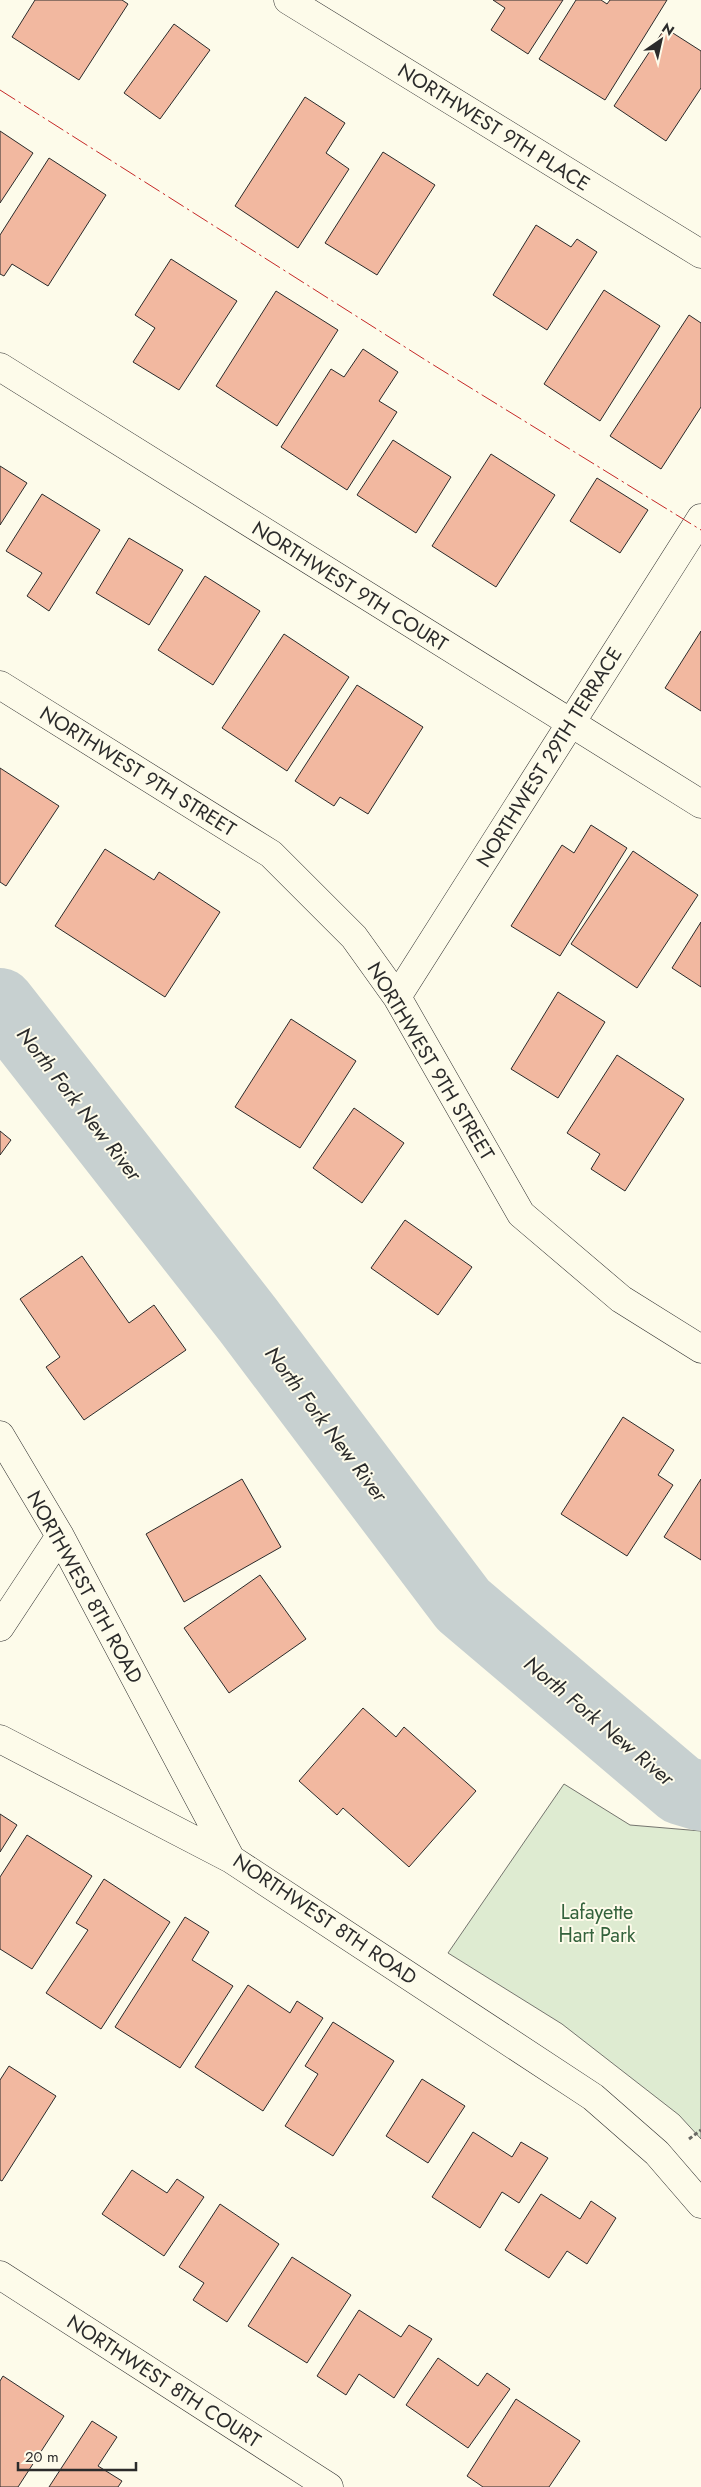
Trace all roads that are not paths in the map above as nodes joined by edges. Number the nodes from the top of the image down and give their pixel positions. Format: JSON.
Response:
{"nodes":[{"id":1,"x":288,"y":0,"type":"edge"},
{"id":2,"x":701,"y":254,"type":"edge"},
{"id":3,"x":0,"y":367,"type":"edge"},
{"id":4,"x":701,"y":518,"type":"edge"},
{"id":5,"x":0,"y":685,"type":"edge"},
{"id":6,"x":570,"y":724,"type":"junction"},
{"id":7,"x":701,"y":804,"type":"edge"},
{"id":8,"x":397,"y":997,"type":"junction"},
{"id":9,"x":701,"y":1349,"type":"edge"},
{"id":10,"x":0,"y":1435,"type":"edge"},
{"id":11,"x":60,"y":1536,"type":"junction"},
{"id":12,"x":0,"y":1627,"type":"edge"},
{"id":13,"x":0,"y":1739,"type":"edge"},
{"id":14,"x":230,"y":1859,"type":"junction"},
{"id":15,"x":701,"y":2204,"type":"edge"},
{"id":16,"x":0,"y":2275,"type":"edge"},
{"id":17,"x":329,"y":2487,"type":"edge"}],
"edges":[{"from":1,"to":2,"type":"street","name":"NORTHWEST 9TH PLACE"},
{"from":3,"to":6,"type":"street","name":"NORTHWEST 9TH COURT"},
{"from":4,"to":6,"type":"street","name":"NORTHWEST 29TH TERRACE"},
{"from":5,"to":8,"type":"street","name":"NORTHWEST 9TH STREET"},
{"from":6,"to":7,"type":"street","name":"NORTHWEST 9TH COURT"},
{"from":6,"to":8,"type":"street","name":"NORTHWEST 29TH TERRACE"},
{"from":8,"to":9,"type":"street","name":"NORTHWEST 9TH STREET"},
{"from":10,"to":11,"type":"street","name":"NORTHWEST 8TH ROAD"},
{"from":11,"to":12,"type":"street"},
{"from":11,"to":14,"type":"street","name":"NORTHWEST 8TH ROAD"},
{"from":13,"to":14,"type":"street"},
{"from":14,"to":15,"type":"street","name":"NORTHWEST 8TH ROAD"},
{"from":16,"to":17,"type":"street","name":"NORTHWEST 8TH COURT"}]}
